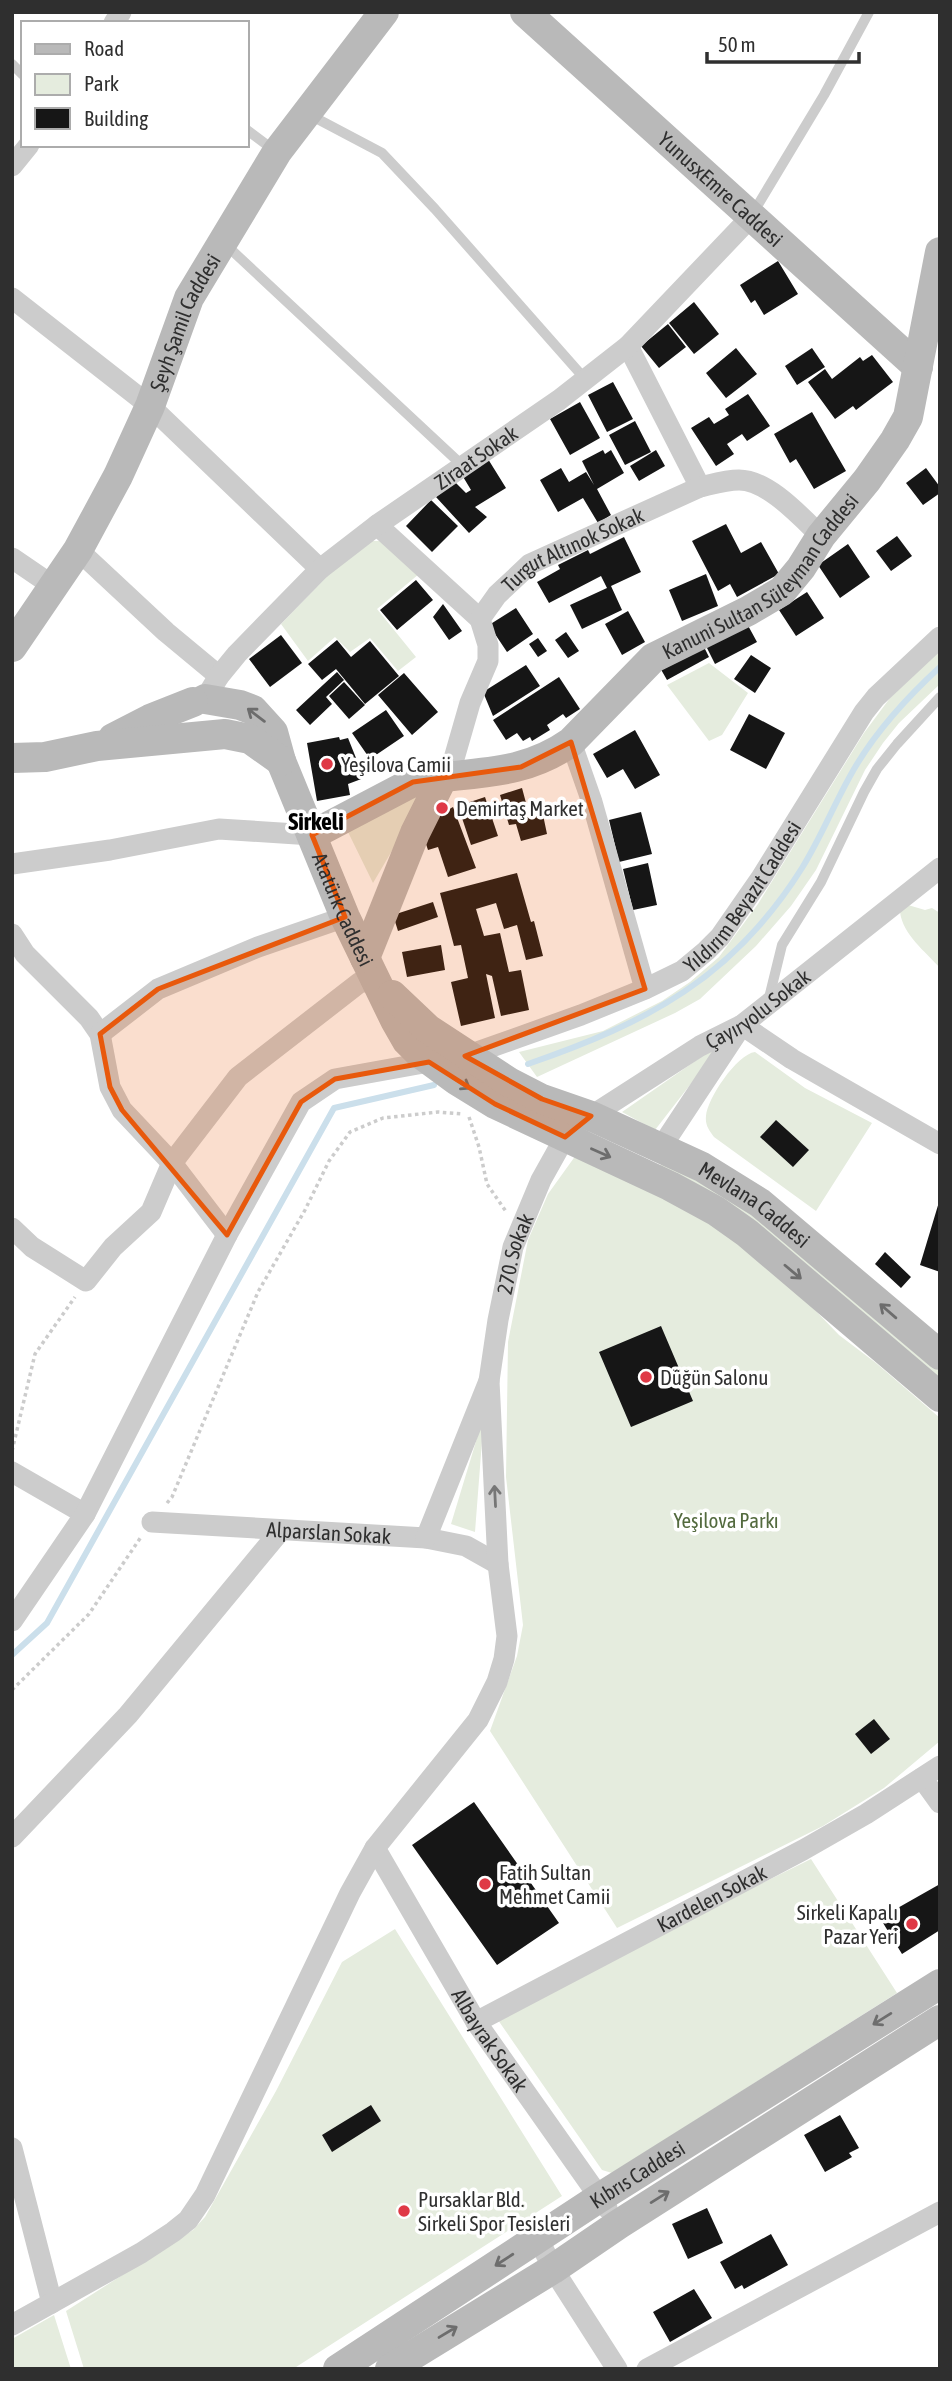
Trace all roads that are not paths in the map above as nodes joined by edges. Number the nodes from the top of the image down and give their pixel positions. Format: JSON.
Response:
{"nodes":[{"id":1,"x":384,"y":12,"type":"edge"},
{"id":2,"x":525,"y":12,"type":"edge"},
{"id":3,"x":869,"y":12,"type":"edge"},
{"id":4,"x":307,"y":113,"type":"junction"},
{"id":5,"x":248,"y":131,"type":"edge"},
{"id":6,"x":27,"y":147,"type":"edge"},
{"id":7,"x":277,"y":152,"type":"junction"},
{"id":8,"x":12,"y":166,"type":"edge"},
{"id":9,"x":750,"y":218,"type":"junction"},
{"id":10,"x":223,"y":242,"type":"junction"},
{"id":11,"x":940,"y":252,"type":"edge"},
{"id":12,"x":12,"y":298,"type":"edge"},
{"id":13,"x":628,"y":346,"type":"junction"},
{"id":14,"x":918,"y":367,"type":"junction"},
{"id":15,"x":585,"y":379,"type":"junction"},
{"id":16,"x":150,"y":406,"type":"junction"},
{"id":17,"x":463,"y":466,"type":"junction"},
{"id":18,"x":700,"y":487,"type":"junction"},
{"id":19,"x":377,"y":525,"type":"junction"},
{"id":20,"x":821,"y":536,"type":"junction"},
{"id":21,"x":78,"y":550,"type":"junction"},
{"id":22,"x":12,"y":558,"type":"edge"},
{"id":23,"x":320,"y":569,"type":"junction"},
{"id":24,"x":53,"y":586,"type":"junction"},
{"id":25,"x":481,"y":619,"type":"junction"},
{"id":26,"x":940,"y":636,"type":"edge"},
{"id":27,"x":12,"y":647,"type":"edge"},
{"id":28,"x":206,"y":693,"type":"junction"},
{"id":29,"x":940,"y":697,"type":"edge"},
{"id":30,"x":206,"y":736,"type":"junction"},
{"id":31,"x":571,"y":742,"type":"junction"},
{"id":32,"x":97,"y":746,"type":"junction"},
{"id":33,"x":44,"y":757,"type":"junction"},
{"id":34,"x":12,"y":758,"type":"edge"},
{"id":35,"x":281,"y":761,"type":"junction"},
{"id":36,"x":12,"y":774,"type":"edge"},
{"id":37,"x":446,"y":776,"type":"junction"},
{"id":38,"x":312,"y":835,"type":"junction"},
{"id":39,"x":12,"y":864,"type":"edge"},
{"id":40,"x":940,"y":868,"type":"edge"},
{"id":41,"x":345,"y":917,"type":"junction"},
{"id":42,"x":12,"y":934,"type":"edge"},
{"id":43,"x":370,"y":968,"type":"junction"},
{"id":44,"x":645,"y":989,"type":"junction"},
{"id":45,"x":767,"y":1005,"type":"junction"},
{"id":46,"x":742,"y":1025,"type":"junction"},
{"id":47,"x":100,"y":1034,"type":"junction"},
{"id":48,"x":471,"y":1059,"type":"junction"},
{"id":49,"x":429,"y":1062,"type":"junction"},
{"id":50,"x":591,"y":1116,"type":"junction"},
{"id":51,"x":565,"y":1137,"type":"junction"},
{"id":52,"x":940,"y":1144,"type":"edge"},
{"id":53,"x":660,"y":1149,"type":"junction"},
{"id":54,"x":172,"y":1163,"type":"junction"},
{"id":55,"x":12,"y":1228,"type":"edge"},
{"id":56,"x":227,"y":1235,"type":"junction"},
{"id":57,"x":940,"y":1355,"type":"edge"},
{"id":58,"x":489,"y":1381,"type":"junction"},
{"id":59,"x":940,"y":1397,"type":"edge"},
{"id":60,"x":12,"y":1472,"type":"edge"},
{"id":61,"x":85,"y":1514,"type":"junction"},
{"id":62,"x":152,"y":1522,"type":"road end"},
{"id":63,"x":281,"y":1530,"type":"junction"},
{"id":64,"x":426,"y":1538,"type":"junction"},
{"id":65,"x":498,"y":1564,"type":"junction"},
{"id":66,"x":12,"y":1621,"type":"edge"},
{"id":67,"x":940,"y":1766,"type":"edge"},
{"id":68,"x":922,"y":1778,"type":"junction"},
{"id":69,"x":940,"y":1803,"type":"edge"},
{"id":70,"x":12,"y":1837,"type":"edge"},
{"id":71,"x":375,"y":1848,"type":"junction"},
{"id":72,"x":940,"y":1984,"type":"edge"},
{"id":73,"x":940,"y":2020,"type":"edge"},
{"id":74,"x":476,"y":2022,"type":"junction"},
{"id":75,"x":12,"y":2148,"type":"edge"},
{"id":76,"x":599,"y":2198,"type":"junction"},
{"id":77,"x":940,"y":2212,"type":"edge"},
{"id":78,"x":619,"y":2224,"type":"junction"},
{"id":79,"x":538,"y":2238,"type":"junction"},
{"id":80,"x":553,"y":2269,"type":"junction"},
{"id":81,"x":52,"y":2303,"type":"junction"},
{"id":82,"x":12,"y":2325,"type":"edge"},
{"id":83,"x":338,"y":2369,"type":"edge"},
{"id":84,"x":390,"y":2369,"type":"edge"},
{"id":85,"x":617,"y":2369,"type":"edge"},
{"id":86,"x":647,"y":2369,"type":"edge"}],
"edges":[{"from":1,"to":4,"type":"street","name":"Şeyh Şamil Caddesi"},
{"from":2,"to":9,"type":"street","name":"YunusxEmre Caddesi"},
{"from":3,"to":9,"type":"lane"},
{"from":4,"to":7,"type":"street","name":"Şeyh Şamil Caddesi"},
{"from":4,"to":15,"type":"lane"},
{"from":5,"to":7,"type":"lane"},
{"from":6,"to":8,"type":"street"},
{"from":7,"to":10,"type":"street","name":"Şeyh Şamil Caddesi"},
{"from":9,"to":13,"type":"street","name":"Ziraat Sokak"},
{"from":9,"to":14,"type":"street","name":"YunusxEmre Caddesi"},
{"from":10,"to":16,"type":"street","name":"Şeyh Şamil Caddesi"},
{"from":10,"to":17,"type":"lane"},
{"from":11,"to":14,"type":"street","name":"Kanuni Sultan Süleyman Caddesi"},
{"from":12,"to":16,"type":"street"},
{"from":13,"to":15,"type":"street","name":"Ziraat Sokak"},
{"from":13,"to":18,"type":"street"},
{"from":14,"to":20,"type":"street","name":"Kanuni Sultan Süleyman Caddesi"},
{"from":15,"to":17,"type":"street","name":"Ziraat Sokak"},
{"from":16,"to":21,"type":"street","name":"Şeyh Şamil Caddesi"},
{"from":16,"to":23,"type":"street"},
{"from":17,"to":19,"type":"street","name":"Ziraat Sokak"},
{"from":18,"to":20,"type":"street","name":"Turgut Altınok Sokak"},
{"from":18,"to":25,"type":"street","name":"Turgut Altınok Sokak"},
{"from":19,"to":23,"type":"street","name":"Ziraat Sokak"},
{"from":19,"to":25,"type":"street"},
{"from":20,"to":31,"type":"street","name":"Kanuni Sultan Süleyman Caddesi"},
{"from":21,"to":24,"type":"street","name":"Şeyh Şamil Caddesi"},
{"from":21,"to":28,"type":"street"},
{"from":22,"to":24,"type":"street"},
{"from":23,"to":28,"type":"street","name":"Ziraat Sokak"},
{"from":24,"to":27,"type":"street","name":"Şeyh Şamil Caddesi"},
{"from":25,"to":37,"type":"street"},
{"from":26,"to":44,"type":"street","name":"Yıldırım Beyazıt Caddesi"},
{"from":28,"to":30,"type":"street"},
{"from":28,"to":32,"type":"street"},
{"from":35,"to":28,"type":"street","name":"Atatürk Caddesi","one_way":true},
{"from":29,"to":45,"type":"lane"},
{"from":30,"to":32,"type":"street"},
{"from":30,"to":35,"type":"street"},
{"from":31,"to":37,"type":"street","name":"Kanuni Sultan Süleyman Caddesi"},
{"from":31,"to":44,"type":"street"},
{"from":32,"to":33,"type":"street"},
{"from":33,"to":34,"type":"street"},
{"from":33,"to":36,"type":"street"},
{"from":35,"to":38,"type":"street","name":"Atatürk Caddesi"},
{"from":37,"to":38,"type":"street","name":"Kanuni Sultan Süleyman Caddesi"},
{"from":37,"to":43,"type":"street"},
{"from":38,"to":39,"type":"street"},
{"from":38,"to":41,"type":"street","name":"Atatürk Caddesi"},
{"from":40,"to":45,"type":"street","name":"Çayıryolu Sokak"},
{"from":41,"to":43,"type":"street","name":"Atatürk Caddesi"},
{"from":41,"to":47,"type":"street"},
{"from":42,"to":47,"type":"street"},
{"from":43,"to":48,"type":"street"},
{"from":43,"to":49,"type":"street","name":"Atatürk Caddesi"},
{"from":43,"to":54,"type":"street"},
{"from":44,"to":48,"type":"street","name":"Yıldırım Beyazıt Caddesi"},
{"from":45,"to":46,"type":"street","name":"Çayıryolu Sokak"},
{"from":46,"to":50,"type":"street","name":"Çayıryolu Sokak"},
{"from":46,"to":52,"type":"street"},
{"from":46,"to":53,"type":"street"},
{"from":47,"to":54,"type":"street"},
{"from":48,"to":50,"type":"street","name":"Mevlana Caddesi"},
{"from":49,"to":51,"type":"street","name":"Atatürk Caddesi","one_way":true},
{"from":49,"to":56,"type":"street"},
{"from":50,"to":51,"type":"street","name":"Çayıryolu Sokak"},
{"from":50,"to":53,"type":"street","name":"Mevlana Caddesi"},
{"from":51,"to":58,"type":"street","name":"270. Sokak"},
{"from":51,"to":59,"type":"street","name":"Atatürk Caddesi","one_way":true},
{"from":57,"to":53,"type":"street","name":"Mevlana Caddesi","one_way":true},
{"from":54,"to":55,"type":"street"},
{"from":54,"to":56,"type":"street"},
{"from":56,"to":61,"type":"street"},
{"from":58,"to":64,"type":"street"},
{"from":65,"to":58,"type":"street","one_way":true},
{"from":60,"to":61,"type":"street"},
{"from":61,"to":66,"type":"street"},
{"from":62,"to":63,"type":"street","name":"Alparslan Sokak"},
{"from":63,"to":64,"type":"street","name":"Alparslan Sokak"},
{"from":63,"to":70,"type":"street"},
{"from":64,"to":65,"type":"street","name":"Alparslan Sokak"},
{"from":65,"to":71,"type":"street"},
{"from":67,"to":68,"type":"street","name":"Kardelen Sokak"},
{"from":68,"to":69,"type":"street"},
{"from":68,"to":74,"type":"street","name":"Kardelen Sokak"},
{"from":71,"to":74,"type":"street","name":"Albayrak Sokak"},
{"from":71,"to":81,"type":"street"},
{"from":72,"to":76,"type":"street","name":"Kıbrıs Caddesi","one_way":true},
{"from":78,"to":73,"type":"street","one_way":true},
{"from":74,"to":76,"type":"street","name":"Albayrak Sokak"},
{"from":75,"to":81,"type":"street"},
{"from":76,"to":78,"type":"street","name":"Albayrak Sokak"},
{"from":76,"to":79,"type":"street","name":"Kıbrıs Caddesi"},
{"from":77,"to":86,"type":"street"},
{"from":78,"to":80,"type":"street"},
{"from":79,"to":80,"type":"street"},
{"from":79,"to":83,"type":"street","name":"Kıbrıs Caddesi","one_way":true},
{"from":84,"to":80,"type":"street","one_way":true},
{"from":80,"to":85,"type":"street"},
{"from":81,"to":82,"type":"street"}]}
